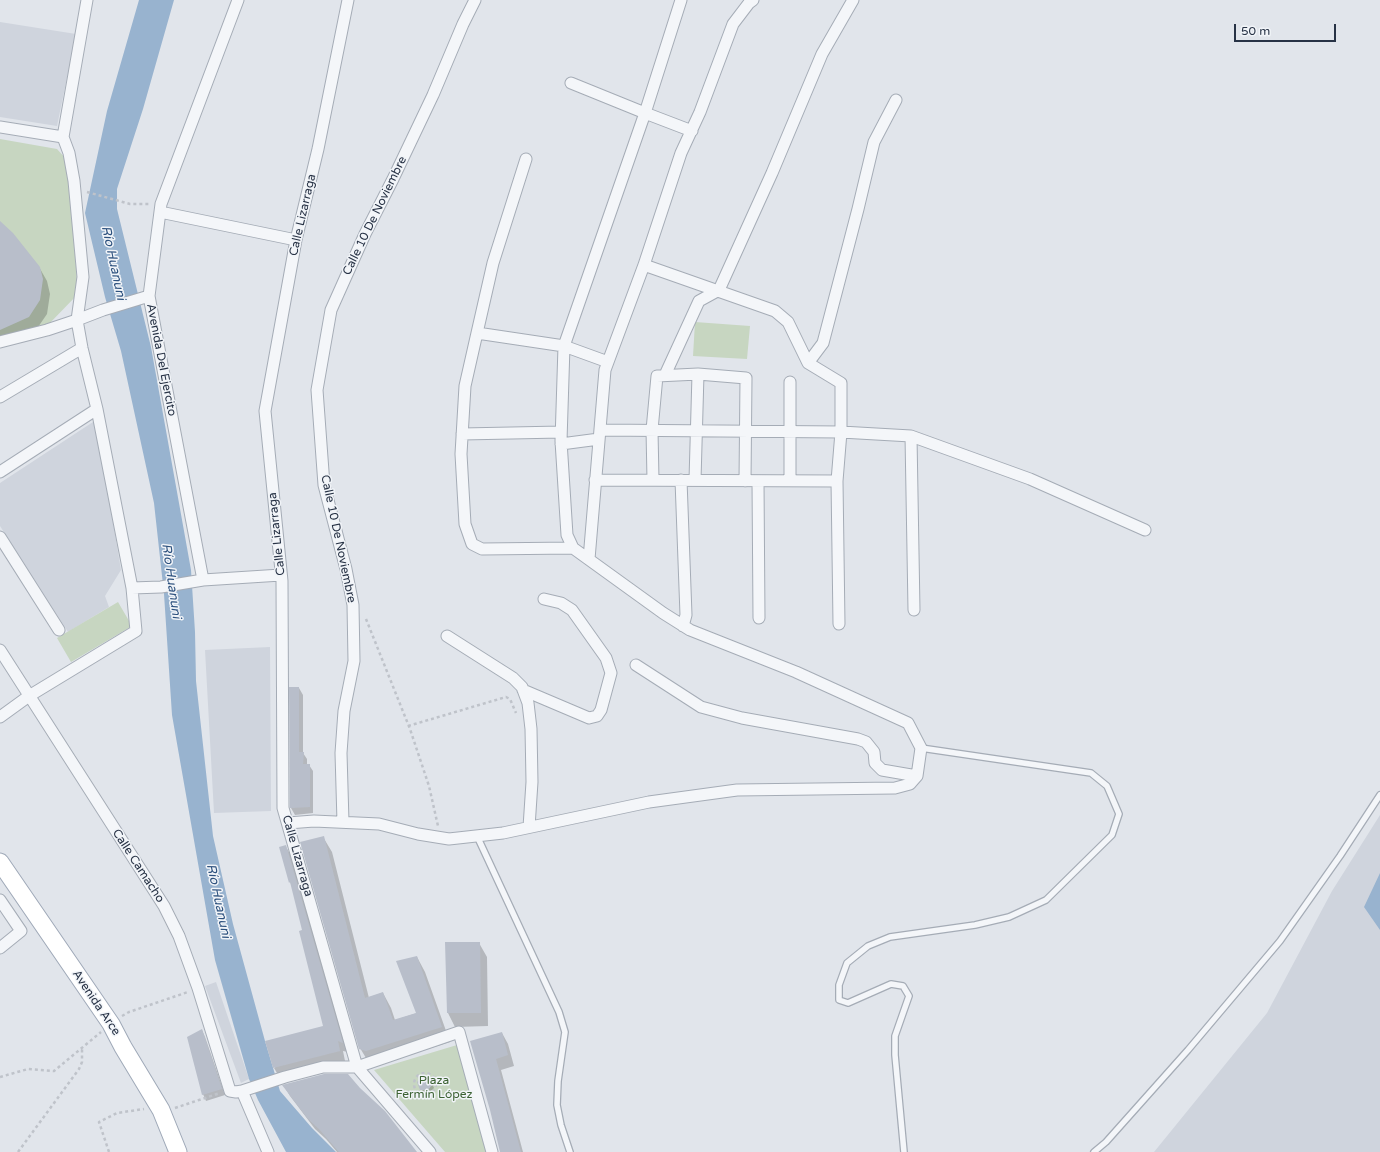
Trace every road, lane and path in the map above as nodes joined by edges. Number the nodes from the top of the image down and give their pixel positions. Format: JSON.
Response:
{"nodes":[{"id":1,"x":87,"y":0,"type":"edge"},
{"id":2,"x":238,"y":0,"type":"edge"},
{"id":3,"x":348,"y":0,"type":"edge"},
{"id":4,"x":475,"y":0,"type":"edge"},
{"id":5,"x":681,"y":0,"type":"edge"},
{"id":6,"x":753,"y":0,"type":"edge"},
{"id":7,"x":853,"y":0,"type":"edge"},
{"id":8,"x":571,"y":83,"type":"dead end"},
{"id":9,"x":896,"y":100,"type":"dead end"},
{"id":10,"x":645,"y":113,"type":"junction"},
{"id":11,"x":0,"y":127,"type":"edge"},
{"id":12,"x":692,"y":131,"type":"junction"},
{"id":13,"x":63,"y":137,"type":"junction"},
{"id":14,"x":526,"y":159,"type":"dead end"},
{"id":15,"x":89,"y":193,"type":"dead end"},
{"id":16,"x":161,"y":208,"type":"junction"},
{"id":17,"x":296,"y":240,"type":"junction"},
{"id":18,"x":644,"y":265,"type":"junction"},
{"id":19,"x":719,"y":290,"type":"junction"},
{"id":20,"x":144,"y":297,"type":"junction"},
{"id":21,"x":77,"y":320,"type":"junction"},
{"id":22,"x":477,"y":333,"type":"junction"},
{"id":23,"x":0,"y":342,"type":"edge"},
{"id":24,"x":564,"y":346,"type":"junction"},
{"id":25,"x":82,"y":348,"type":"junction"},
{"id":26,"x":608,"y":362,"type":"junction"},
{"id":27,"x":808,"y":362,"type":"junction"},
{"id":28,"x":698,"y":374,"type":"junction"},
{"id":29,"x":665,"y":376,"type":"junction"},
{"id":30,"x":790,"y":382,"type":"dead end"},
{"id":31,"x":0,"y":396,"type":"edge"},
{"id":32,"x":97,"y":409,"type":"junction"},
{"id":33,"x":652,"y":430,"type":"junction"},
{"id":34,"x":697,"y":431,"type":"junction"},
{"id":35,"x":561,"y":432,"type":"junction"},
{"id":36,"x":745,"y":432,"type":"junction"},
{"id":37,"x":790,"y":432,"type":"junction"},
{"id":38,"x":841,"y":432,"type":"junction"},
{"id":39,"x":462,"y":434,"type":"junction"},
{"id":40,"x":599,"y":434,"type":"junction"},
{"id":41,"x":911,"y":436,"type":"junction"},
{"id":42,"x":561,"y":444,"type":"junction"},
{"id":43,"x":0,"y":472,"type":"edge"},
{"id":44,"x":595,"y":480,"type":"junction"},
{"id":45,"x":653,"y":480,"type":"junction"},
{"id":46,"x":681,"y":480,"type":"junction"},
{"id":47,"x":695,"y":480,"type":"junction"},
{"id":48,"x":745,"y":481,"type":"junction"},
{"id":49,"x":758,"y":481,"type":"junction"},
{"id":50,"x":790,"y":481,"type":"junction"},
{"id":51,"x":837,"y":481,"type":"junction"},
{"id":52,"x":1145,"y":530,"type":"dead end"},
{"id":53,"x":0,"y":537,"type":"edge"},
{"id":54,"x":573,"y":548,"type":"junction"},
{"id":55,"x":589,"y":559,"type":"junction"},
{"id":56,"x":281,"y":575,"type":"junction"},
{"id":57,"x":199,"y":581,"type":"junction"},
{"id":58,"x":132,"y":588,"type":"junction"},
{"id":59,"x":544,"y":599,"type":"dead end"},
{"id":60,"x":914,"y":610,"type":"dead end"},
{"id":61,"x":365,"y":618,"type":"dead end"},
{"id":62,"x":759,"y":618,"type":"dead end"},
{"id":63,"x":839,"y":624,"type":"dead end"},
{"id":64,"x":683,"y":626,"type":"junction"},
{"id":65,"x":59,"y":630,"type":"dead end"},
{"id":66,"x":447,"y":636,"type":"dead end"},
{"id":67,"x":0,"y":650,"type":"edge"},
{"id":68,"x":636,"y":665,"type":"dead end"},
{"id":69,"x":523,"y":690,"type":"junction"},
{"id":70,"x":29,"y":696,"type":"junction"},
{"id":71,"x":0,"y":717,"type":"edge"},
{"id":72,"x":518,"y":717,"type":"dead end"},
{"id":73,"x":408,"y":726,"type":"junction"},
{"id":74,"x":921,"y":748,"type":"junction"},
{"id":75,"x":918,"y":776,"type":"junction"},
{"id":76,"x":1380,"y":795,"type":"edge"},
{"id":77,"x":343,"y":822,"type":"junction"},
{"id":78,"x":288,"y":823,"type":"junction"},
{"id":79,"x":529,"y":827,"type":"junction"},
{"id":80,"x":477,"y":836,"type":"junction"},
{"id":81,"x":441,"y":838,"type":"junction"},
{"id":82,"x":0,"y":862,"type":"edge"},
{"id":83,"x":0,"y":900,"type":"edge"},
{"id":84,"x":0,"y":948,"type":"edge"},
{"id":85,"x":198,"y":988,"type":"junction"},
{"id":86,"x":111,"y":1024,"type":"junction"},
{"id":87,"x":82,"y":1048,"type":"junction"},
{"id":88,"x":357,"y":1067,"type":"junction"},
{"id":89,"x":0,"y":1077,"type":"edge"},
{"id":90,"x":434,"y":1077,"type":"joint"},
{"id":91,"x":150,"y":1089,"type":"junction"},
{"id":92,"x":246,"y":1090,"type":"junction"},
{"id":93,"x":230,"y":1091,"type":"junction"},
{"id":94,"x":163,"y":1113,"type":"junction"},
{"id":95,"x":18,"y":1152,"type":"edge"},
{"id":96,"x":109,"y":1152,"type":"edge"},
{"id":97,"x":178,"y":1152,"type":"edge"},
{"id":98,"x":268,"y":1152,"type":"edge"},
{"id":99,"x":430,"y":1152,"type":"edge"},
{"id":100,"x":492,"y":1152,"type":"edge"},
{"id":101,"x":570,"y":1152,"type":"edge"},
{"id":102,"x":904,"y":1152,"type":"edge"},
{"id":103,"x":1094,"y":1152,"type":"edge"}],
"edges":[{"from":1,"to":13,"type":"street"},
{"from":2,"to":16,"type":"street","name":"Avenida Del Ejercito"},
{"from":3,"to":17,"type":"street","name":"Calle Lizarraga"},
{"from":4,"to":77,"type":"street","name":"Calle 10 De Noviembre"},
{"from":5,"to":10,"type":"street"},
{"from":6,"to":12,"type":"street"},
{"from":7,"to":19,"type":"street"},
{"from":8,"to":10,"type":"street"},
{"from":9,"to":27,"type":"street"},
{"from":10,"to":12,"type":"street"},
{"from":10,"to":24,"type":"street"},
{"from":11,"to":13,"type":"street"},
{"from":12,"to":18,"type":"street"},
{"from":13,"to":21,"type":"street"},
{"from":14,"to":22,"type":"street"},
{"from":15,"to":16,"type":"path"},
{"from":16,"to":17,"type":"street"},
{"from":16,"to":20,"type":"street","name":"Avenida Del Ejercito"},
{"from":17,"to":56,"type":"street","name":"Calle Lizarraga"},
{"from":18,"to":19,"type":"street"},
{"from":18,"to":26,"type":"street"},
{"from":19,"to":27,"type":"street"},
{"from":19,"to":29,"type":"street"},
{"from":20,"to":21,"type":"street"},
{"from":20,"to":57,"type":"street","name":"Avenida Del Ejercito"},
{"from":21,"to":23,"type":"street"},
{"from":21,"to":25,"type":"street"},
{"from":22,"to":24,"type":"street"},
{"from":22,"to":39,"type":"street"},
{"from":24,"to":26,"type":"street"},
{"from":24,"to":35,"type":"street"},
{"from":25,"to":31,"type":"street"},
{"from":25,"to":32,"type":"street"},
{"from":26,"to":40,"type":"street"},
{"from":27,"to":38,"type":"street"},
{"from":28,"to":29,"type":"street"},
{"from":28,"to":34,"type":"street"},
{"from":28,"to":36,"type":"street"},
{"from":29,"to":33,"type":"street"},
{"from":30,"to":37,"type":"street"},
{"from":32,"to":43,"type":"street"},
{"from":32,"to":58,"type":"street"},
{"from":33,"to":34,"type":"street"},
{"from":33,"to":40,"type":"street"},
{"from":33,"to":45,"type":"street"},
{"from":34,"to":36,"type":"street"},
{"from":34,"to":47,"type":"street"},
{"from":35,"to":39,"type":"street"},
{"from":35,"to":42,"type":"street"},
{"from":36,"to":37,"type":"street"},
{"from":36,"to":48,"type":"street"},
{"from":37,"to":38,"type":"street"},
{"from":37,"to":50,"type":"street"},
{"from":38,"to":41,"type":"street"},
{"from":38,"to":51,"type":"street"},
{"from":39,"to":54,"type":"street"},
{"from":40,"to":42,"type":"street"},
{"from":40,"to":44,"type":"street"},
{"from":41,"to":52,"type":"street"},
{"from":41,"to":60,"type":"street"},
{"from":42,"to":54,"type":"street"},
{"from":44,"to":45,"type":"street"},
{"from":44,"to":55,"type":"street"},
{"from":45,"to":46,"type":"street"},
{"from":46,"to":47,"type":"street"},
{"from":46,"to":64,"type":"street"},
{"from":47,"to":48,"type":"street"},
{"from":48,"to":49,"type":"street"},
{"from":49,"to":50,"type":"street"},
{"from":49,"to":62,"type":"street"},
{"from":50,"to":51,"type":"street"},
{"from":51,"to":63,"type":"street"},
{"from":53,"to":65,"type":"street"},
{"from":54,"to":55,"type":"street"},
{"from":55,"to":64,"type":"street"},
{"from":56,"to":57,"type":"street"},
{"from":56,"to":78,"type":"street","name":"Calle Lizarraga"},
{"from":57,"to":58,"type":"street"},
{"from":58,"to":70,"type":"street"},
{"from":59,"to":69,"type":"street"},
{"from":61,"to":73,"type":"path"},
{"from":64,"to":74,"type":"street"},
{"from":66,"to":69,"type":"street"},
{"from":67,"to":70,"type":"street","name":"Calle Camacho"},
{"from":68,"to":75,"type":"street"},
{"from":69,"to":79,"type":"street"},
{"from":70,"to":71,"type":"street"},
{"from":70,"to":85,"type":"street","name":"Calle Camacho"},
{"from":72,"to":73,"type":"path"},
{"from":73,"to":81,"type":"path"},
{"from":74,"to":75,"type":"street"},
{"from":74,"to":102,"type":"lane"},
{"from":75,"to":79,"type":"street"},
{"from":76,"to":103,"type":"lane"},
{"from":77,"to":78,"type":"street"},
{"from":77,"to":81,"type":"street"},
{"from":78,"to":88,"type":"street","name":"Calle Lizarraga"},
{"from":79,"to":80,"type":"street"},
{"from":80,"to":81,"type":"street"},
{"from":80,"to":101,"type":"lane"},
{"from":82,"to":86,"type":"main road","name":"Avenida Arce"},
{"from":83,"to":84,"type":"street"},
{"from":85,"to":86,"type":"path"},
{"from":85,"to":93,"type":"street","name":"Calle Camacho"},
{"from":86,"to":87,"type":"path"},
{"from":86,"to":91,"type":"main road","name":"Avenida Arce"},
{"from":87,"to":89,"type":"path"},
{"from":87,"to":95,"type":"path"},
{"from":88,"to":92,"type":"street"},
{"from":88,"to":99,"type":"street"},
{"from":88,"to":100,"type":"street"},
{"from":90,"to":90,"type":"path"},
{"from":91,"to":94,"type":"main road","name":"Avenida Arce"},
{"from":91,"to":96,"type":"path"},
{"from":92,"to":93,"type":"street"},
{"from":92,"to":98,"type":"street"},
{"from":93,"to":94,"type":"path"},
{"from":94,"to":97,"type":"main road","name":"Avenida Arce"}]}
